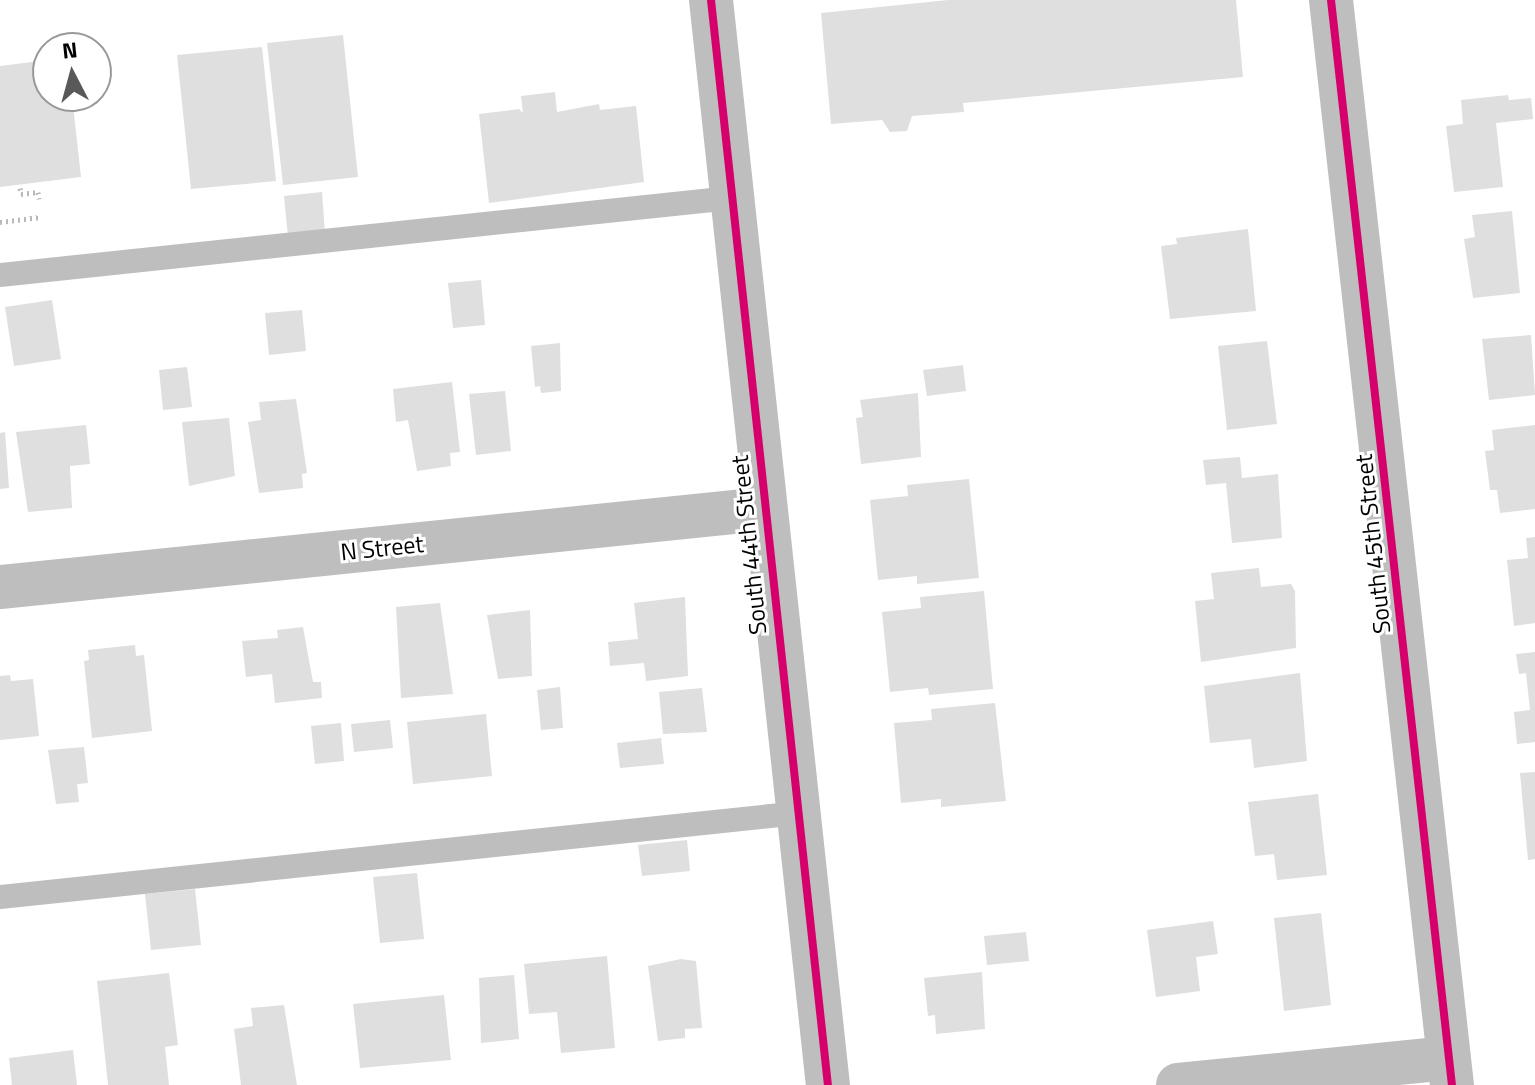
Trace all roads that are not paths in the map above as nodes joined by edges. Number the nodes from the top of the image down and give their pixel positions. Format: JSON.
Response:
{"nodes":[{"id":1,"x":711,"y":0,"type":"edge"},
{"id":2,"x":1331,"y":0,"type":"edge"},
{"id":3,"x":731,"y":198,"type":"junction"},
{"id":4,"x":0,"y":275,"type":"edge"},
{"id":5,"x":764,"y":509,"type":"junction"},
{"id":6,"x":0,"y":587,"type":"edge"},
{"id":7,"x":799,"y":813,"type":"junction"},
{"id":8,"x":0,"y":897,"type":"edge"},
{"id":9,"x":1450,"y":1071,"type":"edge"},
{"id":10,"x":828,"y":1085,"type":"edge"},
{"id":11,"x":1178,"y":1085,"type":"edge"}],
"edges":[{"from":1,"to":3,"type":"street","name":"South 44th Street"},
{"from":2,"to":9,"type":"street","name":"South 45th Street"},
{"from":3,"to":4,"type":"lane"},
{"from":3,"to":5,"type":"street","name":"South 44th Street"},
{"from":5,"to":6,"type":"street","name":"N Street"},
{"from":5,"to":7,"type":"street","name":"South 44th Street"},
{"from":7,"to":8,"type":"lane"},
{"from":7,"to":10,"type":"street","name":"South 44th Street"},
{"from":9,"to":11,"type":"street"}]}
